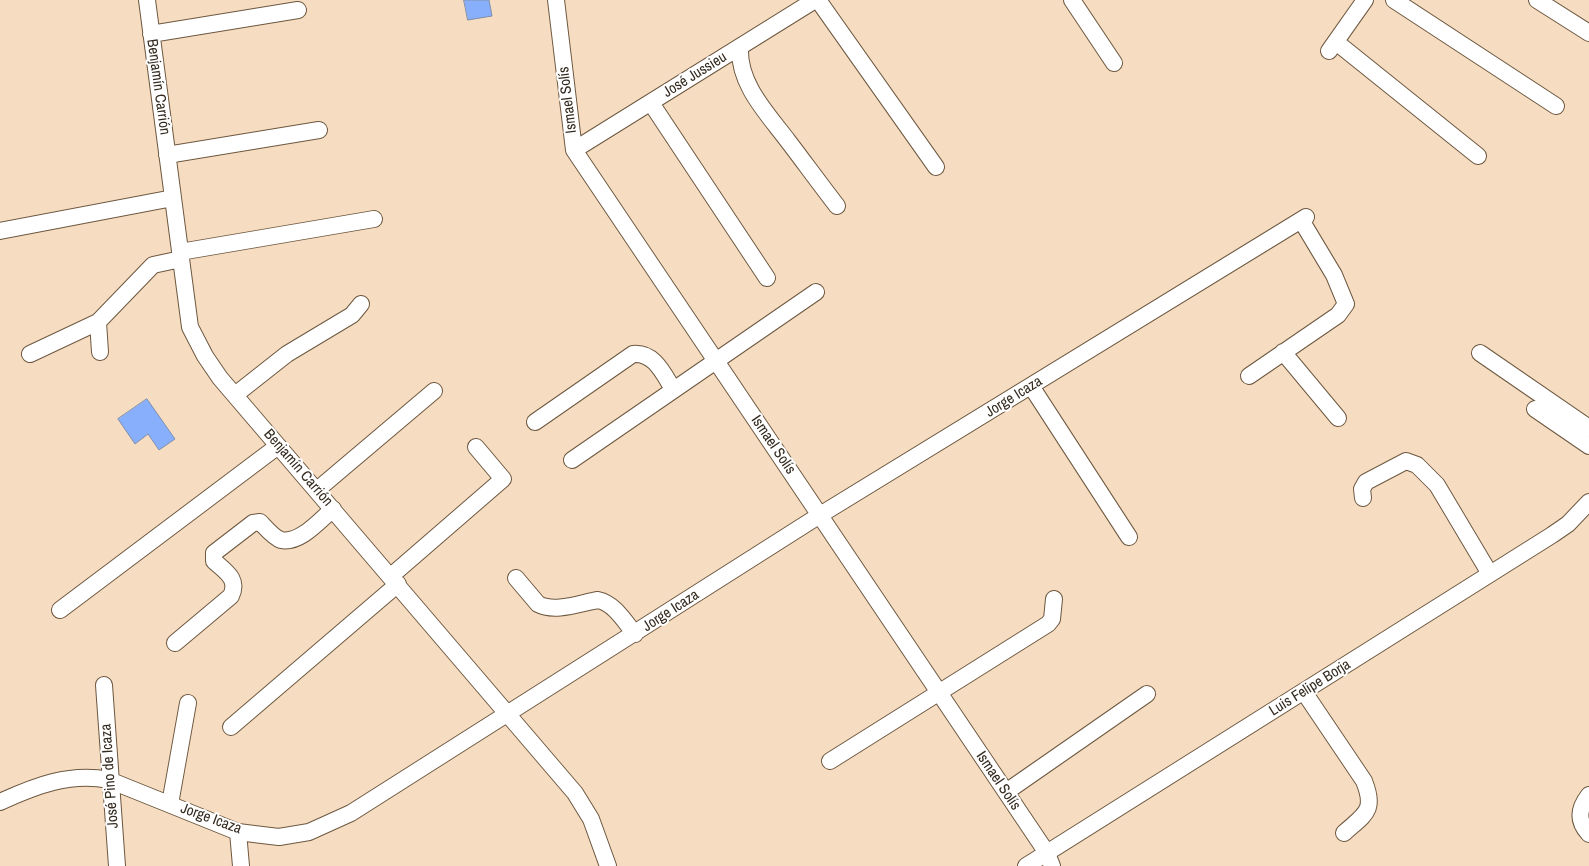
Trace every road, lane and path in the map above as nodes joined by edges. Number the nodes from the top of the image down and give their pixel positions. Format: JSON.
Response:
{"nodes":[{"id":1,"x":147,"y":0,"type":"edge"},
{"id":2,"x":556,"y":0,"type":"edge"},
{"id":3,"x":816,"y":0,"type":"edge"},
{"id":4,"x":1072,"y":0,"type":"edge"},
{"id":5,"x":1365,"y":0,"type":"edge"},
{"id":6,"x":1394,"y":0,"type":"edge"},
{"id":7,"x":1537,"y":0,"type":"edge"},
{"id":8,"x":298,"y":10,"type":"dead end"},
{"id":9,"x":1589,"y":33,"type":"edge"},
{"id":10,"x":151,"y":34,"type":"junction"},
{"id":11,"x":740,"y":47,"type":"junction"},
{"id":12,"x":1114,"y":63,"type":"dead end"},
{"id":13,"x":651,"y":103,"type":"junction"},
{"id":14,"x":1556,"y":106,"type":"dead end"},
{"id":15,"x":319,"y":130,"type":"dead end"},
{"id":16,"x":574,"y":150,"type":"junction"},
{"id":17,"x":167,"y":155,"type":"junction"},
{"id":18,"x":1478,"y":156,"type":"dead end"},
{"id":19,"x":936,"y":167,"type":"dead end"},
{"id":20,"x":173,"y":198,"type":"junction"},
{"id":21,"x":837,"y":206,"type":"dead end"},
{"id":22,"x":374,"y":219,"type":"dead end"},
{"id":23,"x":0,"y":231,"type":"edge"},
{"id":24,"x":181,"y":256,"type":"junction"},
{"id":25,"x":767,"y":278,"type":"dead end"},
{"id":26,"x":816,"y":292,"type":"dead end"},
{"id":27,"x":361,"y":304,"type":"dead end"},
{"id":28,"x":98,"y":322,"type":"junction"},
{"id":29,"x":100,"y":352,"type":"dead end"},
{"id":30,"x":1283,"y":352,"type":"junction"},
{"id":31,"x":1480,"y":353,"type":"dead end"},
{"id":32,"x":30,"y":354,"type":"dead end"},
{"id":33,"x":715,"y":360,"type":"junction"},
{"id":34,"x":1250,"y":376,"type":"dead end"},
{"id":35,"x":1030,"y":386,"type":"junction"},
{"id":36,"x":673,"y":389,"type":"junction"},
{"id":37,"x":434,"y":390,"type":"dead end"},
{"id":38,"x":235,"y":395,"type":"junction"},
{"id":39,"x":1535,"y":409,"type":"dead end"},
{"id":40,"x":1338,"y":418,"type":"dead end"},
{"id":41,"x":535,"y":422,"type":"dead end"},
{"id":42,"x":1589,"y":428,"type":"edge"},
{"id":43,"x":278,"y":446,"type":"junction"},
{"id":44,"x":1589,"y":446,"type":"edge"},
{"id":45,"x":476,"y":447,"type":"dead end"},
{"id":46,"x":572,"y":460,"type":"dead end"},
{"id":47,"x":317,"y":490,"type":"junction"},
{"id":48,"x":1363,"y":498,"type":"dead end"},
{"id":49,"x":1588,"y":507,"type":"edge"},
{"id":50,"x":333,"y":509,"type":"junction"},
{"id":51,"x":820,"y":516,"type":"junction"},
{"id":52,"x":1129,"y":538,"type":"dead end"},
{"id":53,"x":1490,"y":574,"type":"junction"},
{"id":54,"x":516,"y":578,"type":"dead end"},
{"id":55,"x":394,"y":580,"type":"junction"},
{"id":56,"x":1054,"y":599,"type":"dead end"},
{"id":57,"x":60,"y":610,"type":"dead end"},
{"id":58,"x":635,"y":634,"type":"junction"},
{"id":59,"x":175,"y":643,"type":"dead end"},
{"id":60,"x":104,"y":685,"type":"dead end"},
{"id":61,"x":938,"y":691,"type":"junction"},
{"id":62,"x":1304,"y":692,"type":"junction"},
{"id":63,"x":1146,"y":694,"type":"dead end"},
{"id":64,"x":188,"y":704,"type":"dead end"},
{"id":65,"x":510,"y":714,"type":"junction"},
{"id":66,"x":231,"y":727,"type":"dead end"},
{"id":67,"x":830,"y":761,"type":"dead end"},
{"id":68,"x":109,"y":780,"type":"junction"},
{"id":69,"x":1006,"y":792,"type":"junction"},
{"id":70,"x":1589,"y":795,"type":"edge"},
{"id":71,"x":0,"y":802,"type":"edge"},
{"id":72,"x":170,"y":804,"type":"junction"},
{"id":73,"x":238,"y":832,"type":"junction"},
{"id":74,"x":1344,"y":833,"type":"dead end"},
{"id":75,"x":1589,"y":834,"type":"edge"},
{"id":76,"x":1050,"y":859,"type":"edge"},
{"id":77,"x":117,"y":866,"type":"edge"},
{"id":78,"x":241,"y":866,"type":"edge"},
{"id":79,"x":608,"y":866,"type":"edge"},
{"id":80,"x":1026,"y":866,"type":"edge"}],
"edges":[{"from":1,"to":10,"type":"street","name":"Benjamín Carrión"},
{"from":2,"to":16,"type":"street","name":"Ismael Solís"},
{"from":3,"to":11,"type":"street","name":"José Jussieu"},
{"from":3,"to":19,"type":"street"},
{"from":4,"to":12,"type":"street"},
{"from":5,"to":18,"type":"street"},
{"from":6,"to":14,"type":"street"},
{"from":7,"to":9,"type":"street"},
{"from":8,"to":10,"type":"street"},
{"from":10,"to":17,"type":"street","name":"Benjamín Carrión"},
{"from":11,"to":13,"type":"street","name":"José Jussieu"},
{"from":11,"to":21,"type":"street"},
{"from":13,"to":16,"type":"street","name":"José Jussieu"},
{"from":13,"to":25,"type":"street"},
{"from":15,"to":17,"type":"street"},
{"from":16,"to":33,"type":"street","name":"Ismael Solís"},
{"from":17,"to":20,"type":"street","name":"Benjamín Carrión"},
{"from":20,"to":23,"type":"street"},
{"from":20,"to":24,"type":"street","name":"Benjamín Carrión"},
{"from":22,"to":24,"type":"street"},
{"from":24,"to":28,"type":"street"},
{"from":24,"to":38,"type":"street","name":"Benjamín Carrión"},
{"from":26,"to":33,"type":"street"},
{"from":27,"to":38,"type":"street"},
{"from":28,"to":29,"type":"street"},
{"from":28,"to":32,"type":"street"},
{"from":30,"to":34,"type":"street"},
{"from":30,"to":35,"type":"street","name":"Jorge Icaza"},
{"from":30,"to":40,"type":"street"},
{"from":31,"to":42,"type":"street"},
{"from":33,"to":36,"type":"street"},
{"from":33,"to":51,"type":"street","name":"Ismael Solís"},
{"from":35,"to":51,"type":"street","name":"Jorge Icaza"},
{"from":35,"to":52,"type":"street"},
{"from":36,"to":41,"type":"street"},
{"from":36,"to":46,"type":"street"},
{"from":37,"to":47,"type":"street"},
{"from":38,"to":43,"type":"street","name":"Benjamín Carrión"},
{"from":39,"to":44,"type":"street"},
{"from":43,"to":47,"type":"street","name":"Benjamín Carrión"},
{"from":43,"to":57,"type":"street"},
{"from":45,"to":55,"type":"street"},
{"from":47,"to":50,"type":"street","name":"Benjamín Carrión"},
{"from":48,"to":53,"type":"street"},
{"from":49,"to":53,"type":"street","name":"Luis Felipe Borja"},
{"from":50,"to":55,"type":"street","name":"Benjamín Carrión"},
{"from":50,"to":59,"type":"street"},
{"from":51,"to":58,"type":"street","name":"Jorge Icaza"},
{"from":51,"to":61,"type":"street","name":"Ismael Solís"},
{"from":53,"to":62,"type":"street","name":"Luis Felipe Borja"},
{"from":54,"to":58,"type":"street"},
{"from":55,"to":65,"type":"street","name":"Benjamín Carrión"},
{"from":55,"to":66,"type":"street"},
{"from":56,"to":61,"type":"street"},
{"from":58,"to":65,"type":"street","name":"Jorge Icaza"},
{"from":60,"to":68,"type":"street","name":"José Pino de Icaza"},
{"from":61,"to":67,"type":"street"},
{"from":61,"to":69,"type":"street","name":"Ismael Solís"},
{"from":62,"to":74,"type":"street"},
{"from":62,"to":76,"type":"street","name":"Luis Felipe Borja"},
{"from":63,"to":69,"type":"street"},
{"from":64,"to":72,"type":"street"},
{"from":65,"to":73,"type":"street","name":"Jorge Icaza"},
{"from":65,"to":79,"type":"street","name":"Benjamín Carrión"},
{"from":68,"to":71,"type":"street","name":"Jorge Icaza"},
{"from":68,"to":72,"type":"street","name":"Jorge Icaza"},
{"from":68,"to":77,"type":"street","name":"José Pino de Icaza"},
{"from":69,"to":76,"type":"street","name":"Ismael Solís"},
{"from":70,"to":75,"type":"street"},
{"from":72,"to":73,"type":"street","name":"Jorge Icaza"},
{"from":73,"to":78,"type":"street"},
{"from":76,"to":80,"type":"street","name":"Luis Felipe Borja"}]}
